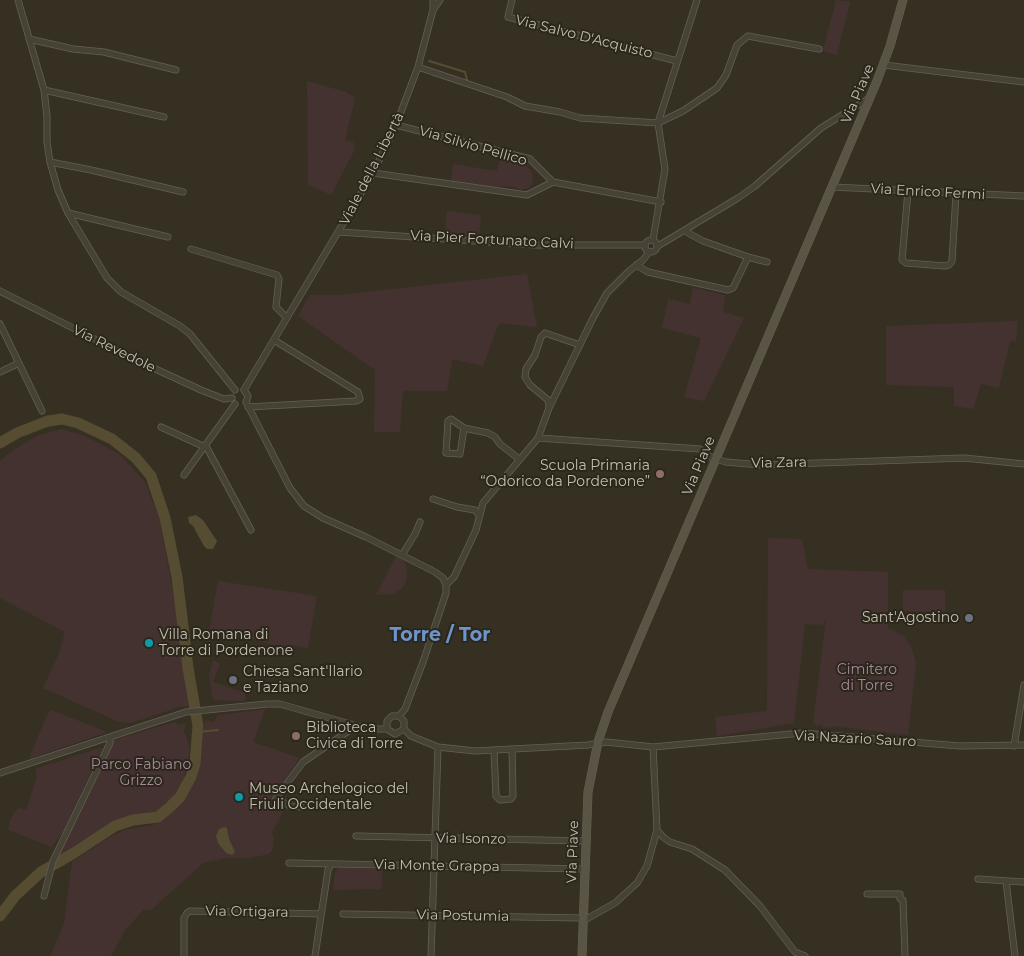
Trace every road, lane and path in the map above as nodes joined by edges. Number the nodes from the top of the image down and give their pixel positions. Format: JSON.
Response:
{"nodes":[{"id":1,"x":18,"y":0,"type":"edge"},
{"id":2,"x":433,"y":0,"type":"edge"},
{"id":3,"x":440,"y":0,"type":"edge"},
{"id":4,"x":512,"y":0,"type":"edge"},
{"id":5,"x":697,"y":0,"type":"edge"},
{"id":6,"x":903,"y":0,"type":"edge"},
{"id":7,"x":433,"y":10,"type":"junction"},
{"id":8,"x":30,"y":39,"type":"junction"},
{"id":9,"x":819,"y":49,"type":"dead end"},
{"id":10,"x":678,"y":61,"type":"junction"},
{"id":11,"x":884,"y":65,"type":"junction"},
{"id":12,"x":418,"y":67,"type":"junction"},
{"id":13,"x":176,"y":70,"type":"dead end"},
{"id":14,"x":1024,"y":82,"type":"edge"},
{"id":15,"x":44,"y":90,"type":"junction"},
{"id":16,"x":872,"y":95,"type":"junction"},
{"id":17,"x":164,"y":117,"type":"dead end"},
{"id":18,"x":658,"y":123,"type":"junction"},
{"id":19,"x":396,"y":125,"type":"junction"},
{"id":20,"x":50,"y":162,"type":"junction"},
{"id":21,"x":373,"y":174,"type":"junction"},
{"id":22,"x":553,"y":182,"type":"junction"},
{"id":23,"x":832,"y":187,"type":"junction"},
{"id":24,"x":908,"y":191,"type":"junction"},
{"id":25,"x":183,"y":192,"type":"dead end"},
{"id":26,"x":956,"y":194,"type":"junction"},
{"id":27,"x":1024,"y":196,"type":"edge"},
{"id":28,"x":660,"y":202,"type":"junction"},
{"id":29,"x":68,"y":213,"type":"junction"},
{"id":30,"x":685,"y":230,"type":"junction"},
{"id":31,"x":339,"y":232,"type":"junction"},
{"id":32,"x":168,"y":237,"type":"dead end"},
{"id":33,"x":653,"y":240,"type":"junction"},
{"id":34,"x":645,"y":245,"type":"junction"},
{"id":35,"x":658,"y":246,"type":"junction"},
{"id":36,"x":191,"y":249,"type":"dead end"},
{"id":37,"x":649,"y":252,"type":"junction"},
{"id":38,"x":748,"y":257,"type":"junction"},
{"id":39,"x":767,"y":262,"type":"dead end"},
{"id":40,"x":636,"y":264,"type":"junction"},
{"id":41,"x":0,"y":291,"type":"edge"},
{"id":42,"x":287,"y":318,"type":"junction"},
{"id":43,"x":0,"y":324,"type":"edge"},
{"id":44,"x":274,"y":340,"type":"junction"},
{"id":45,"x":580,"y":345,"type":"junction"},
{"id":46,"x":19,"y":363,"type":"junction"},
{"id":47,"x":0,"y":372,"type":"edge"},
{"id":48,"x":235,"y":390,"type":"junction"},
{"id":49,"x":244,"y":390,"type":"junction"},
{"id":50,"x":233,"y":401,"type":"junction"},
{"id":51,"x":247,"y":405,"type":"junction"},
{"id":52,"x":549,"y":408,"type":"junction"},
{"id":53,"x":42,"y":411,"type":"dead end"},
{"id":54,"x":161,"y":426,"type":"dead end"},
{"id":55,"x":464,"y":428,"type":"junction"},
{"id":56,"x":538,"y":438,"type":"junction"},
{"id":57,"x":204,"y":447,"type":"junction"},
{"id":58,"x":519,"y":459,"type":"junction"},
{"id":59,"x":715,"y":459,"type":"junction"},
{"id":60,"x":1024,"y":464,"type":"edge"},
{"id":61,"x":184,"y":474,"type":"dead end"},
{"id":62,"x":433,"y":499,"type":"dead end"},
{"id":63,"x":479,"y":515,"type":"junction"},
{"id":64,"x":420,"y":522,"type":"dead end"},
{"id":65,"x":251,"y":530,"type":"dead end"},
{"id":66,"x":402,"y":555,"type":"junction"},
{"id":67,"x":446,"y":585,"type":"junction"},
{"id":68,"x":1024,"y":685,"type":"edge"},
{"id":69,"x":399,"y":716,"type":"junction"},
{"id":70,"x":356,"y":726,"type":"junction"},
{"id":71,"x":387,"y":728,"type":"junction"},
{"id":72,"x":404,"y":729,"type":"junction"},
{"id":73,"x":110,"y":737,"type":"junction"},
{"id":74,"x":598,"y":742,"type":"junction"},
{"id":75,"x":438,"y":746,"type":"junction"},
{"id":76,"x":1014,"y":746,"type":"junction"},
{"id":77,"x":1024,"y":746,"type":"edge"},
{"id":78,"x":653,"y":748,"type":"junction"},
{"id":79,"x":512,"y":749,"type":"junction"},
{"id":80,"x":494,"y":750,"type":"junction"},
{"id":81,"x":0,"y":773,"type":"edge"},
{"id":82,"x":303,"y":807,"type":"dead end"},
{"id":83,"x":657,"y":830,"type":"junction"},
{"id":84,"x":356,"y":836,"type":"dead end"},
{"id":85,"x":436,"y":838,"type":"junction"},
{"id":86,"x":585,"y":841,"type":"junction"},
{"id":87,"x":289,"y":863,"type":"dead end"},
{"id":88,"x":330,"y":864,"type":"junction"},
{"id":89,"x":434,"y":865,"type":"junction"},
{"id":90,"x":584,"y":868,"type":"junction"},
{"id":91,"x":978,"y":879,"type":"dead end"},
{"id":92,"x":1006,"y":881,"type":"junction"},
{"id":93,"x":1024,"y":882,"type":"edge"},
{"id":94,"x":867,"y":894,"type":"dead end"},
{"id":95,"x":44,"y":896,"type":"dead end"},
{"id":96,"x":322,"y":914,"type":"junction"},
{"id":97,"x":343,"y":914,"type":"dead end"},
{"id":98,"x":432,"y":915,"type":"junction"},
{"id":99,"x":583,"y":919,"type":"junction"},
{"id":100,"x":184,"y":956,"type":"edge"},
{"id":101,"x":315,"y":956,"type":"edge"},
{"id":102,"x":431,"y":956,"type":"edge"},
{"id":103,"x":582,"y":956,"type":"edge"},
{"id":104,"x":805,"y":956,"type":"edge"},
{"id":105,"x":905,"y":956,"type":"edge"},
{"id":106,"x":1015,"y":956,"type":"edge"}],
"edges":[{"from":1,"to":8,"type":"street"},
{"from":2,"to":7,"type":"street","name":"Viale della Libertà"},
{"from":3,"to":7,"type":"street","name":"Viale della Libertà"},
{"from":4,"to":10,"type":"street","name":"Via Salvo D'Acquisto"},
{"from":5,"to":10,"type":"street"},
{"from":6,"to":11,"type":"street","name":"Via Piave"},
{"from":7,"to":12,"type":"street","name":"Viale della Libertà"},
{"from":8,"to":13,"type":"street"},
{"from":8,"to":15,"type":"street"},
{"from":9,"to":18,"type":"street"},
{"from":10,"to":18,"type":"street"},
{"from":11,"to":14,"type":"street"},
{"from":11,"to":16,"type":"street","name":"Via Piave"},
{"from":12,"to":18,"type":"street"},
{"from":12,"to":19,"type":"street","name":"Viale della Libertà"},
{"from":15,"to":17,"type":"street"},
{"from":15,"to":20,"type":"street"},
{"from":16,"to":23,"type":"street","name":"Via Piave"},
{"from":16,"to":30,"type":"street"},
{"from":18,"to":28,"type":"street"},
{"from":19,"to":21,"type":"street","name":"Viale della Libertà"},
{"from":19,"to":22,"type":"street","name":"Via Silvio Pellico"},
{"from":20,"to":25,"type":"street"},
{"from":20,"to":29,"type":"street"},
{"from":21,"to":22,"type":"street"},
{"from":21,"to":31,"type":"street","name":"Viale della Libertà"},
{"from":22,"to":28,"type":"street"},
{"from":23,"to":24,"type":"street","name":"Via Enrico Fermi"},
{"from":23,"to":59,"type":"street","name":"Via Piave"},
{"from":24,"to":26,"type":"street","name":"Via Enrico Fermi"},
{"from":24,"to":26,"type":"street"},
{"from":26,"to":27,"type":"street","name":"Via Enrico Fermi"},
{"from":28,"to":33,"type":"street"},
{"from":29,"to":32,"type":"street"},
{"from":29,"to":48,"type":"street"},
{"from":30,"to":35,"type":"street"},
{"from":30,"to":38,"type":"street"},
{"from":31,"to":34,"type":"street","name":"Via Pier Fortunato Calvi"},
{"from":31,"to":42,"type":"street","name":"Viale della Libertà"},
{"from":33,"to":34,"type":"street"},
{"from":33,"to":35,"type":"street"},
{"from":34,"to":37,"type":"street"},
{"from":35,"to":37,"type":"street"},
{"from":36,"to":42,"type":"street"},
{"from":37,"to":40,"type":"street"},
{"from":38,"to":39,"type":"street"},
{"from":38,"to":40,"type":"street"},
{"from":40,"to":45,"type":"street"},
{"from":41,"to":50,"type":"street","name":"Via Revedole"},
{"from":42,"to":44,"type":"street","name":"Viale della Libertà"},
{"from":43,"to":46,"type":"street"},
{"from":44,"to":49,"type":"street","name":"Viale della Libertà"},
{"from":44,"to":51,"type":"street"},
{"from":45,"to":52,"type":"street"},
{"from":45,"to":52,"type":"street"},
{"from":46,"to":47,"type":"street"},
{"from":46,"to":53,"type":"street"},
{"from":48,"to":49,"type":"street"},
{"from":48,"to":50,"type":"street"},
{"from":49,"to":51,"type":"street"},
{"from":50,"to":51,"type":"street"},
{"from":50,"to":57,"type":"street"},
{"from":51,"to":66,"type":"street"},
{"from":52,"to":56,"type":"street"},
{"from":54,"to":57,"type":"street"},
{"from":55,"to":55,"type":"street"},
{"from":55,"to":58,"type":"street"},
{"from":56,"to":58,"type":"street"},
{"from":56,"to":59,"type":"street","name":"Via Zara"},
{"from":57,"to":61,"type":"street"},
{"from":57,"to":65,"type":"street"},
{"from":58,"to":63,"type":"street"},
{"from":59,"to":60,"type":"street","name":"Via Zara"},
{"from":59,"to":74,"type":"street","name":"Via Piave"},
{"from":62,"to":63,"type":"street"},
{"from":63,"to":67,"type":"street"},
{"from":64,"to":66,"type":"street"},
{"from":66,"to":67,"type":"street"},
{"from":67,"to":69,"type":"street"},
{"from":68,"to":76,"type":"street"},
{"from":69,"to":71,"type":"street"},
{"from":69,"to":72,"type":"street"},
{"from":70,"to":71,"type":"street"},
{"from":70,"to":73,"type":"street"},
{"from":70,"to":82,"type":"street"},
{"from":71,"to":72,"type":"street"},
{"from":72,"to":75,"type":"street","name":"Via Nazario Sauro"},
{"from":73,"to":81,"type":"street"},
{"from":73,"to":95,"type":"street"},
{"from":74,"to":78,"type":"street","name":"Via Nazario Sauro"},
{"from":74,"to":79,"type":"street","name":"Via Nazario Sauro"},
{"from":74,"to":86,"type":"street","name":"Via Piave"},
{"from":75,"to":80,"type":"street","name":"Via Nazario Sauro"},
{"from":75,"to":85,"type":"street"},
{"from":76,"to":77,"type":"street","name":"Via Nazario Sauro"},
{"from":76,"to":78,"type":"street","name":"Via Nazario Sauro"},
{"from":78,"to":83,"type":"street"},
{"from":79,"to":80,"type":"street","name":"Via Nazario Sauro"},
{"from":79,"to":80,"type":"street"},
{"from":83,"to":99,"type":"street"},
{"from":83,"to":104,"type":"street"},
{"from":84,"to":85,"type":"street","name":"Via Isonzo"},
{"from":85,"to":86,"type":"street","name":"Via Isonzo"},
{"from":85,"to":89,"type":"street"},
{"from":86,"to":90,"type":"street","name":"Via Piave"},
{"from":87,"to":88,"type":"street","name":"Via Monte Grappa"},
{"from":88,"to":89,"type":"street","name":"Via Monte Grappa"},
{"from":88,"to":96,"type":"street"},
{"from":89,"to":90,"type":"street","name":"Via Monte Grappa"},
{"from":89,"to":98,"type":"street"},
{"from":90,"to":99,"type":"street","name":"Via Piave"},
{"from":91,"to":92,"type":"street"},
{"from":92,"to":93,"type":"street"},
{"from":92,"to":106,"type":"street"},
{"from":94,"to":105,"type":"street"},
{"from":96,"to":100,"type":"street","name":"Via Ortigara"},
{"from":96,"to":101,"type":"street"},
{"from":97,"to":98,"type":"street","name":"Via Postumia"},
{"from":98,"to":99,"type":"street","name":"Via Postumia"},
{"from":98,"to":102,"type":"street"},
{"from":99,"to":103,"type":"street","name":"Via Piave"}]}
